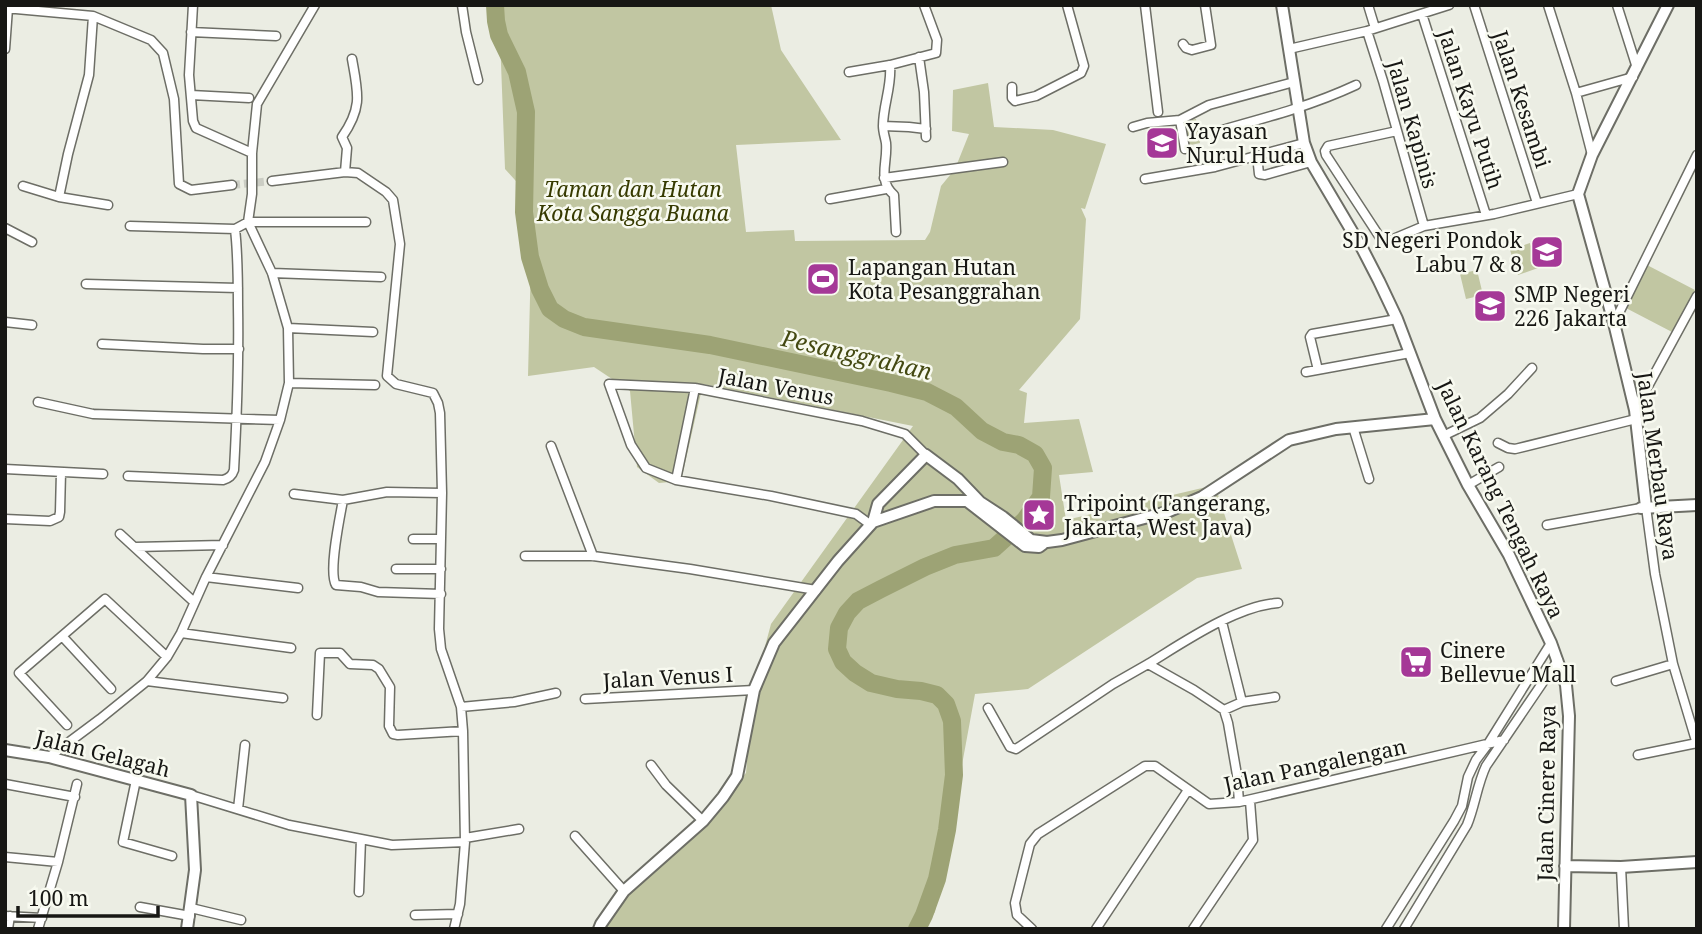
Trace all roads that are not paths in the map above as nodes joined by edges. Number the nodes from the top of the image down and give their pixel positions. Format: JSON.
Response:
{"nodes":[{"id":1,"x":193,"y":5,"type":"edge"},
{"id":2,"x":315,"y":5,"type":"edge"},
{"id":3,"x":462,"y":5,"type":"edge"},
{"id":4,"x":924,"y":5,"type":"edge"},
{"id":5,"x":1067,"y":5,"type":"edge"},
{"id":6,"x":1145,"y":5,"type":"edge"},
{"id":7,"x":1205,"y":5,"type":"edge"},
{"id":8,"x":1282,"y":5,"type":"edge"},
{"id":9,"x":1368,"y":5,"type":"edge"},
{"id":10,"x":1449,"y":5,"type":"edge"},
{"id":11,"x":1474,"y":5,"type":"edge"},
{"id":12,"x":1548,"y":5,"type":"edge"},
{"id":13,"x":1617,"y":5,"type":"edge"},
{"id":14,"x":1668,"y":5,"type":"edge"},
{"id":15,"x":7,"y":8,"type":"edge"},
{"id":16,"x":1422,"y":14,"type":"junction"},
{"id":17,"x":93,"y":16,"type":"junction"},
{"id":18,"x":1371,"y":29,"type":"junction"},
{"id":19,"x":191,"y":32,"type":"junction"},
{"id":20,"x":276,"y":36,"type":"dead end"},
{"id":21,"x":1183,"y":44,"type":"dead end"},
{"id":22,"x":5,"y":49,"type":"edge"},
{"id":23,"x":1289,"y":49,"type":"junction"},
{"id":24,"x":919,"y":57,"type":"junction"},
{"id":25,"x":352,"y":59,"type":"dead end"},
{"id":26,"x":890,"y":65,"type":"junction"},
{"id":27,"x":849,"y":72,"type":"dead end"},
{"id":28,"x":1635,"y":73,"type":"junction"},
{"id":29,"x":478,"y":80,"type":"dead end"},
{"id":30,"x":1294,"y":82,"type":"junction"},
{"id":31,"x":1356,"y":85,"type":"dead end"},
{"id":32,"x":1012,"y":88,"type":"dead end"},
{"id":33,"x":1576,"y":93,"type":"junction"},
{"id":34,"x":191,"y":95,"type":"junction"},
{"id":35,"x":249,"y":98,"type":"dead end"},
{"id":36,"x":1298,"y":108,"type":"junction"},
{"id":37,"x":1158,"y":112,"type":"dead end"},
{"id":38,"x":1180,"y":120,"type":"junction"},
{"id":39,"x":883,"y":126,"type":"junction"},
{"id":40,"x":1132,"y":127,"type":"dead end"},
{"id":41,"x":1217,"y":131,"type":"dead end"},
{"id":42,"x":1397,"y":131,"type":"junction"},
{"id":43,"x":1304,"y":143,"type":"junction"},
{"id":44,"x":1185,"y":149,"type":"dead end"},
{"id":45,"x":252,"y":153,"type":"junction"},
{"id":46,"x":1257,"y":155,"type":"junction"},
{"id":47,"x":1592,"y":155,"type":"junction"},
{"id":48,"x":1697,"y":155,"type":"edge"},
{"id":49,"x":1003,"y":162,"type":"dead end"},
{"id":50,"x":1311,"y":162,"type":"junction"},
{"id":51,"x":345,"y":172,"type":"junction"},
{"id":52,"x":884,"y":178,"type":"junction"},
{"id":53,"x":1145,"y":179,"type":"dead end"},
{"id":54,"x":272,"y":181,"type":"tunnel mouth"},
{"id":55,"x":232,"y":185,"type":"tunnel mouth"},
{"id":56,"x":23,"y":186,"type":"dead end"},
{"id":57,"x":886,"y":188,"type":"junction"},
{"id":58,"x":1578,"y":194,"type":"junction"},
{"id":59,"x":60,"y":197,"type":"junction"},
{"id":60,"x":830,"y":199,"type":"dead end"},
{"id":61,"x":1536,"y":203,"type":"junction"},
{"id":62,"x":108,"y":205,"type":"dead end"},
{"id":63,"x":1486,"y":215,"type":"junction"},
{"id":64,"x":248,"y":222,"type":"junction"},
{"id":65,"x":366,"y":222,"type":"dead end"},
{"id":66,"x":130,"y":226,"type":"dead end"},
{"id":67,"x":1424,"y":226,"type":"junction"},
{"id":68,"x":5,"y":228,"type":"edge"},
{"id":69,"x":235,"y":229,"type":"junction"},
{"id":70,"x":895,"y":232,"type":"dead end"},
{"id":71,"x":32,"y":242,"type":"dead end"},
{"id":72,"x":272,"y":273,"type":"junction"},
{"id":73,"x":380,"y":277,"type":"dead end"},
{"id":74,"x":86,"y":284,"type":"dead end"},
{"id":75,"x":238,"y":288,"type":"junction"},
{"id":76,"x":1697,"y":296,"type":"edge"},
{"id":77,"x":1397,"y":319,"type":"junction"},
{"id":78,"x":5,"y":322,"type":"edge"},
{"id":79,"x":1614,"y":323,"type":"junction"},
{"id":80,"x":32,"y":325,"type":"dead end"},
{"id":81,"x":288,"y":328,"type":"junction"},
{"id":82,"x":373,"y":332,"type":"dead end"},
{"id":83,"x":102,"y":344,"type":"dead end"},
{"id":84,"x":239,"y":349,"type":"junction"},
{"id":85,"x":1410,"y":353,"type":"junction"},
{"id":86,"x":1532,"y":368,"type":"dead end"},
{"id":87,"x":1318,"y":370,"type":"junction"},
{"id":88,"x":1306,"y":372,"type":"dead end"},
{"id":89,"x":289,"y":383,"type":"junction"},
{"id":90,"x":375,"y":385,"type":"dead end"},
{"id":91,"x":695,"y":388,"type":"junction"},
{"id":92,"x":37,"y":402,"type":"dead end"},
{"id":93,"x":1635,"y":415,"type":"junction"},
{"id":94,"x":241,"y":419,"type":"junction"},
{"id":95,"x":276,"y":419,"type":"junction"},
{"id":96,"x":1429,"y":420,"type":"junction"},
{"id":97,"x":1353,"y":428,"type":"junction"},
{"id":98,"x":1443,"y":436,"type":"junction"},
{"id":99,"x":1498,"y":443,"type":"dead end"},
{"id":100,"x":551,"y":446,"type":"dead end"},
{"id":101,"x":926,"y":455,"type":"junction"},
{"id":102,"x":1499,"y":467,"type":"dead end"},
{"id":103,"x":5,"y":469,"type":"edge"},
{"id":104,"x":61,"y":472,"type":"junction"},
{"id":105,"x":103,"y":474,"type":"dead end"},
{"id":106,"x":128,"y":476,"type":"dead end"},
{"id":107,"x":1369,"y":479,"type":"dead end"},
{"id":108,"x":676,"y":480,"type":"junction"},
{"id":109,"x":1468,"y":485,"type":"junction"},
{"id":110,"x":442,"y":493,"type":"junction"},
{"id":111,"x":293,"y":494,"type":"dead end"},
{"id":112,"x":343,"y":500,"type":"junction"},
{"id":113,"x":1697,"y":505,"type":"edge"},
{"id":114,"x":1643,"y":508,"type":"junction"},
{"id":115,"x":5,"y":519,"type":"edge"},
{"id":116,"x":1000,"y":521,"type":"junction"},
{"id":117,"x":872,"y":524,"type":"junction"},
{"id":118,"x":1547,"y":526,"type":"dead end"},
{"id":119,"x":120,"y":534,"type":"dead end"},
{"id":120,"x":413,"y":539,"type":"dead end"},
{"id":121,"x":441,"y":539,"type":"junction"},
{"id":122,"x":223,"y":545,"type":"junction"},
{"id":123,"x":135,"y":547,"type":"junction"},
{"id":124,"x":525,"y":556,"type":"dead end"},
{"id":125,"x":593,"y":556,"type":"junction"},
{"id":126,"x":396,"y":569,"type":"dead end"},
{"id":127,"x":441,"y":569,"type":"junction"},
{"id":128,"x":206,"y":577,"type":"junction"},
{"id":129,"x":298,"y":588,"type":"dead end"},
{"id":130,"x":816,"y":590,"type":"junction"},
{"id":131,"x":441,"y":594,"type":"junction"},
{"id":132,"x":194,"y":602,"type":"junction"},
{"id":133,"x":1278,"y":603,"type":"dead end"},
{"id":134,"x":1222,"y":622,"type":"junction"},
{"id":135,"x":180,"y":633,"type":"junction"},
{"id":136,"x":62,"y":636,"type":"junction"},
{"id":137,"x":1551,"y":643,"type":"junction"},
{"id":138,"x":291,"y":648,"type":"dead end"},
{"id":139,"x":167,"y":657,"type":"junction"},
{"id":140,"x":1558,"y":660,"type":"junction"},
{"id":141,"x":1148,"y":664,"type":"junction"},
{"id":142,"x":1673,"y":664,"type":"junction"},
{"id":143,"x":147,"y":681,"type":"junction"},
{"id":144,"x":1616,"y":681,"type":"dead end"},
{"id":145,"x":111,"y":689,"type":"dead end"},
{"id":146,"x":754,"y":690,"type":"junction"},
{"id":147,"x":556,"y":693,"type":"dead end"},
{"id":148,"x":1275,"y":697,"type":"dead end"},
{"id":149,"x":283,"y":698,"type":"dead end"},
{"id":150,"x":585,"y":699,"type":"dead end"},
{"id":151,"x":1242,"y":702,"type":"junction"},
{"id":152,"x":461,"y":707,"type":"junction"},
{"id":153,"x":988,"y":708,"type":"dead end"},
{"id":154,"x":1224,"y":710,"type":"junction"},
{"id":155,"x":317,"y":715,"type":"dead end"},
{"id":156,"x":67,"y":725,"type":"dead end"},
{"id":157,"x":463,"y":731,"type":"junction"},
{"id":158,"x":1504,"y":740,"type":"junction"},
{"id":159,"x":1697,"y":743,"type":"edge"},
{"id":160,"x":1489,"y":744,"type":"junction"},
{"id":161,"x":245,"y":745,"type":"dead end"},
{"id":162,"x":5,"y":750,"type":"edge"},
{"id":163,"x":1638,"y":755,"type":"dead end"},
{"id":164,"x":49,"y":757,"type":"junction"},
{"id":165,"x":651,"y":765,"type":"dead end"},
{"id":166,"x":136,"y":780,"type":"junction"},
{"id":167,"x":5,"y":784,"type":"edge"},
{"id":168,"x":77,"y":784,"type":"dead end"},
{"id":169,"x":1188,"y":790,"type":"junction"},
{"id":170,"x":191,"y":794,"type":"junction"},
{"id":171,"x":75,"y":797,"type":"junction"},
{"id":172,"x":1250,"y":801,"type":"junction"},
{"id":173,"x":1239,"y":802,"type":"junction"},
{"id":174,"x":238,"y":809,"type":"junction"},
{"id":175,"x":704,"y":821,"type":"junction"},
{"id":176,"x":519,"y":829,"type":"dead end"},
{"id":177,"x":575,"y":836,"type":"dead end"},
{"id":178,"x":361,"y":839,"type":"junction"},
{"id":179,"x":465,"y":840,"type":"junction"},
{"id":180,"x":5,"y":856,"type":"edge"},
{"id":181,"x":172,"y":856,"type":"dead end"},
{"id":182,"x":58,"y":862,"type":"junction"},
{"id":183,"x":1697,"y":862,"type":"edge"},
{"id":184,"x":1565,"y":866,"type":"junction"},
{"id":185,"x":1621,"y":867,"type":"junction"},
{"id":186,"x":624,"y":891,"type":"junction"},
{"id":187,"x":359,"y":892,"type":"dead end"},
{"id":188,"x":140,"y":906,"type":"dead end"},
{"id":189,"x":190,"y":912,"type":"junction"},
{"id":190,"x":458,"y":914,"type":"junction"},
{"id":191,"x":415,"y":915,"type":"dead end"},
{"id":192,"x":8,"y":916,"type":"edge"},
{"id":193,"x":42,"y":918,"type":"junction"},
{"id":194,"x":241,"y":920,"type":"dead end"},
{"id":195,"x":8,"y":929,"type":"edge"},
{"id":196,"x":38,"y":929,"type":"edge"},
{"id":197,"x":187,"y":929,"type":"edge"},
{"id":198,"x":454,"y":929,"type":"edge"},
{"id":199,"x":599,"y":929,"type":"edge"},
{"id":200,"x":1032,"y":929,"type":"edge"},
{"id":201,"x":1096,"y":929,"type":"edge"},
{"id":202,"x":1193,"y":929,"type":"edge"},
{"id":203,"x":1386,"y":929,"type":"edge"},
{"id":204,"x":1404,"y":929,"type":"edge"},
{"id":205,"x":1564,"y":929,"type":"edge"},
{"id":206,"x":1624,"y":929,"type":"edge"}],
"edges":[{"from":1,"to":19,"type":"street"},
{"from":2,"to":45,"type":"street"},
{"from":3,"to":29,"type":"street"},
{"from":4,"to":24,"type":"street"},
{"from":5,"to":32,"type":"street"},
{"from":6,"to":37,"type":"street"},
{"from":7,"to":21,"type":"street"},
{"from":8,"to":23,"type":"street","name":"Jalan Karang Tengah Raya"},
{"from":9,"to":18,"type":"street","name":"Jalan Kapinis"},
{"from":10,"to":16,"type":"street"},
{"from":11,"to":61,"type":"street","name":"Jalan Kesambi"},
{"from":12,"to":33,"type":"street"},
{"from":13,"to":28,"type":"street"},
{"from":14,"to":28,"type":"street"},
{"from":15,"to":17,"type":"street"},
{"from":15,"to":22,"type":"street"},
{"from":16,"to":18,"type":"street"},
{"from":16,"to":63,"type":"street","name":"Jalan Kayu Putih"},
{"from":17,"to":55,"type":"street"},
{"from":17,"to":59,"type":"street"},
{"from":18,"to":23,"type":"street"},
{"from":18,"to":42,"type":"street","name":"Jalan Kapinis"},
{"from":19,"to":20,"type":"street"},
{"from":19,"to":34,"type":"street"},
{"from":23,"to":30,"type":"street","name":"Jalan Karang Tengah Raya"},
{"from":24,"to":26,"type":"street"},
{"from":24,"to":39,"type":"street"},
{"from":25,"to":51,"type":"street"},
{"from":26,"to":27,"type":"street"},
{"from":26,"to":39,"type":"street"},
{"from":28,"to":33,"type":"street"},
{"from":28,"to":47,"type":"street"},
{"from":30,"to":36,"type":"street","name":"Jalan Karang Tengah Raya"},
{"from":30,"to":38,"type":"street"},
{"from":31,"to":36,"type":"street"},
{"from":33,"to":47,"type":"street"},
{"from":34,"to":35,"type":"street"},
{"from":34,"to":45,"type":"street"},
{"from":36,"to":41,"type":"street"},
{"from":36,"to":43,"type":"street","name":"Jalan Karang Tengah Raya"},
{"from":38,"to":40,"type":"street"},
{"from":38,"to":44,"type":"street"},
{"from":39,"to":52,"type":"street"},
{"from":42,"to":67,"type":"street","name":"Jalan Kapinis"},
{"from":42,"to":67,"type":"street"},
{"from":43,"to":46,"type":"street"},
{"from":43,"to":50,"type":"street","name":"Jalan Karang Tengah Raya"},
{"from":45,"to":64,"type":"street"},
{"from":46,"to":50,"type":"street"},
{"from":46,"to":53,"type":"street"},
{"from":47,"to":58,"type":"street"},
{"from":48,"to":79,"type":"street"},
{"from":49,"to":52,"type":"street"},
{"from":50,"to":77,"type":"street","name":"Jalan Karang Tengah Raya"},
{"from":51,"to":54,"type":"street"},
{"from":51,"to":110,"type":"street"},
{"from":52,"to":57,"type":"street"},
{"from":56,"to":59,"type":"street"},
{"from":57,"to":60,"type":"street"},
{"from":57,"to":70,"type":"street"},
{"from":58,"to":61,"type":"street"},
{"from":58,"to":79,"type":"street","name":"Jalan Merbau Raya"},
{"from":59,"to":62,"type":"street"},
{"from":61,"to":63,"type":"street"},
{"from":63,"to":67,"type":"street"},
{"from":64,"to":65,"type":"street"},
{"from":64,"to":69,"type":"street"},
{"from":64,"to":72,"type":"street"},
{"from":66,"to":69,"type":"street"},
{"from":68,"to":71,"type":"street"},
{"from":69,"to":75,"type":"street"},
{"from":72,"to":73,"type":"street"},
{"from":72,"to":81,"type":"street"},
{"from":74,"to":75,"type":"street"},
{"from":75,"to":84,"type":"street"},
{"from":76,"to":93,"type":"street"},
{"from":77,"to":85,"type":"street","name":"Jalan Karang Tengah Raya"},
{"from":77,"to":87,"type":"street"},
{"from":78,"to":80,"type":"street"},
{"from":79,"to":93,"type":"street","name":"Jalan Merbau Raya"},
{"from":81,"to":82,"type":"street"},
{"from":81,"to":89,"type":"street"},
{"from":83,"to":84,"type":"street"},
{"from":84,"to":94,"type":"street"},
{"from":85,"to":87,"type":"street"},
{"from":85,"to":96,"type":"street","name":"Jalan Karang Tengah Raya"},
{"from":86,"to":98,"type":"street"},
{"from":87,"to":88,"type":"street"},
{"from":89,"to":90,"type":"street"},
{"from":89,"to":95,"type":"street"},
{"from":91,"to":101,"type":"street","name":"Jalan Venus"},
{"from":91,"to":108,"type":"street"},
{"from":91,"to":108,"type":"street","name":"Jalan Venus"},
{"from":92,"to":94,"type":"street"},
{"from":93,"to":99,"type":"street"},
{"from":93,"to":114,"type":"street","name":"Jalan Merbau Raya"},
{"from":94,"to":95,"type":"street"},
{"from":94,"to":106,"type":"street"},
{"from":95,"to":122,"type":"street"},
{"from":96,"to":97,"type":"street"},
{"from":96,"to":98,"type":"street","name":"Jalan Karang Tengah Raya"},
{"from":97,"to":107,"type":"street"},
{"from":97,"to":116,"type":"street"},
{"from":98,"to":109,"type":"street","name":"Jalan Karang Tengah Raya"},
{"from":100,"to":125,"type":"street"},
{"from":101,"to":116,"type":"street"},
{"from":101,"to":117,"type":"street"},
{"from":102,"to":109,"type":"street"},
{"from":103,"to":104,"type":"street"},
{"from":104,"to":105,"type":"street"},
{"from":104,"to":115,"type":"street"},
{"from":108,"to":117,"type":"street"},
{"from":109,"to":137,"type":"street","name":"Jalan Karang Tengah Raya"},
{"from":110,"to":112,"type":"street"},
{"from":110,"to":121,"type":"street"},
{"from":111,"to":112,"type":"street"},
{"from":112,"to":131,"type":"street"},
{"from":113,"to":114,"type":"street"},
{"from":114,"to":118,"type":"street"},
{"from":114,"to":142,"type":"street","name":"Jalan Merbau Raya"},
{"from":116,"to":117,"type":"street"},
{"from":117,"to":130,"type":"street"},
{"from":119,"to":123,"type":"street"},
{"from":120,"to":121,"type":"street"},
{"from":121,"to":127,"type":"street"},
{"from":122,"to":123,"type":"street"},
{"from":122,"to":128,"type":"street"},
{"from":123,"to":132,"type":"street"},
{"from":124,"to":125,"type":"street"},
{"from":125,"to":130,"type":"street"},
{"from":126,"to":127,"type":"street"},
{"from":127,"to":131,"type":"street"},
{"from":128,"to":129,"type":"street"},
{"from":128,"to":132,"type":"street"},
{"from":130,"to":146,"type":"street"},
{"from":131,"to":152,"type":"street"},
{"from":132,"to":135,"type":"street"},
{"from":133,"to":134,"type":"street"},
{"from":134,"to":141,"type":"street"},
{"from":134,"to":151,"type":"street"},
{"from":135,"to":138,"type":"street"},
{"from":135,"to":139,"type":"street"},
{"from":136,"to":139,"type":"street"},
{"from":136,"to":145,"type":"street"},
{"from":136,"to":156,"type":"street"},
{"from":137,"to":140,"type":"street","name":"Jalan Karang Tengah Raya"},
{"from":137,"to":160,"type":"street"},
{"from":139,"to":143,"type":"street"},
{"from":140,"to":158,"type":"street"},
{"from":140,"to":184,"type":"street","name":"Jalan Cinere Raya"},
{"from":141,"to":153,"type":"street"},
{"from":141,"to":154,"type":"street"},
{"from":142,"to":144,"type":"street"},
{"from":142,"to":159,"type":"street","name":"Jalan Merbau Raya"},
{"from":143,"to":149,"type":"street"},
{"from":143,"to":164,"type":"street"},
{"from":146,"to":150,"type":"street","name":"Jalan Venus I"},
{"from":146,"to":175,"type":"street"},
{"from":147,"to":152,"type":"street"},
{"from":148,"to":151,"type":"street"},
{"from":151,"to":154,"type":"street"},
{"from":152,"to":157,"type":"street"},
{"from":154,"to":173,"type":"street"},
{"from":155,"to":157,"type":"street"},
{"from":157,"to":179,"type":"street"},
{"from":158,"to":160,"type":"street","name":"Jalan Pangalengan"},
{"from":158,"to":204,"type":"street"},
{"from":159,"to":163,"type":"street"},
{"from":160,"to":172,"type":"street","name":"Jalan Pangalengan"},
{"from":160,"to":203,"type":"street"},
{"from":161,"to":174,"type":"street"},
{"from":162,"to":164,"type":"street","name":"Jalan Gelagah"},
{"from":164,"to":166,"type":"street","name":"Jalan Gelagah"},
{"from":165,"to":175,"type":"street"},
{"from":166,"to":170,"type":"street","name":"Jalan Gelagah"},
{"from":166,"to":181,"type":"street"},
{"from":167,"to":171,"type":"street"},
{"from":168,"to":171,"type":"street"},
{"from":169,"to":173,"type":"street","name":"Jalan Pangalengan"},
{"from":169,"to":200,"type":"street","name":"Jalan Pangalengan"},
{"from":169,"to":201,"type":"street"},
{"from":170,"to":174,"type":"street"},
{"from":170,"to":189,"type":"street"},
{"from":171,"to":182,"type":"street"},
{"from":172,"to":173,"type":"street","name":"Jalan Pangalengan"},
{"from":172,"to":202,"type":"street"},
{"from":174,"to":178,"type":"street"},
{"from":175,"to":186,"type":"street"},
{"from":176,"to":179,"type":"street"},
{"from":177,"to":186,"type":"street"},
{"from":178,"to":179,"type":"street"},
{"from":178,"to":187,"type":"street"},
{"from":179,"to":190,"type":"street"},
{"from":180,"to":182,"type":"street"},
{"from":182,"to":193,"type":"street"},
{"from":183,"to":185,"type":"street"},
{"from":184,"to":185,"type":"street"},
{"from":184,"to":205,"type":"street","name":"Jalan Cinere Raya"},
{"from":185,"to":206,"type":"street"},
{"from":186,"to":199,"type":"street"},
{"from":188,"to":189,"type":"street"},
{"from":189,"to":194,"type":"street"},
{"from":189,"to":197,"type":"street"},
{"from":190,"to":191,"type":"street"},
{"from":190,"to":198,"type":"street"},
{"from":192,"to":193,"type":"street"},
{"from":192,"to":195,"type":"street"},
{"from":193,"to":196,"type":"street"}]}
